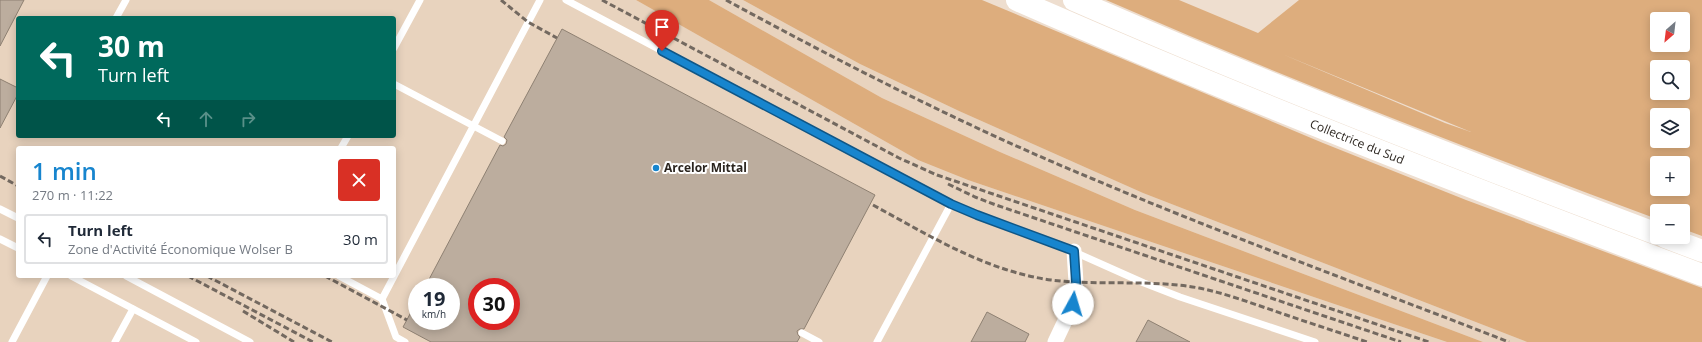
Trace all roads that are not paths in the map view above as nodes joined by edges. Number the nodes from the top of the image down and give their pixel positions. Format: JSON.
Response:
{"nodes":[{"id":1,"x":126,"y":0,"type":"edge"},
{"id":2,"x":420,"y":0,"type":"edge"},
{"id":3,"x":540,"y":0,"type":"edge"},
{"id":4,"x":566,"y":0,"type":"edge"},
{"id":5,"x":1017,"y":0,"type":"edge"},
{"id":6,"x":1074,"y":0,"type":"edge"},
{"id":7,"x":117,"y":16,"type":"edge"},
{"id":8,"x":396,"y":44,"type":"edge"},
{"id":9,"x":396,"y":85,"type":"edge"},
{"id":10,"x":473,"y":126,"type":"junction"},
{"id":11,"x":502,"y":141,"type":"dead end"},
{"id":12,"x":951,"y":204,"type":"junction"},
{"id":13,"x":0,"y":209,"type":"edge"},
{"id":14,"x":16,"y":217,"type":"edge"},
{"id":15,"x":1650,"y":231,"type":"edge"},
{"id":16,"x":0,"y":238,"type":"edge"},
{"id":17,"x":1684,"y":244,"type":"edge"},
{"id":18,"x":16,"y":247,"type":"edge"},
{"id":19,"x":1074,"y":251,"type":"junction"},
{"id":20,"x":1702,"y":251,"type":"edge"},
{"id":21,"x":396,"y":272,"type":"edge"},
{"id":22,"x":1702,"y":275,"type":"edge"},
{"id":23,"x":46,"y":278,"type":"edge"},
{"id":24,"x":75,"y":278,"type":"edge"},
{"id":25,"x":130,"y":278,"type":"edge"},
{"id":26,"x":343,"y":278,"type":"edge"},
{"id":27,"x":393,"y":278,"type":"edge"},
{"id":28,"x":382,"y":299,"type":"junction"},
{"id":29,"x":133,"y":309,"type":"junction"},
{"id":30,"x":802,"y":333,"type":"dead end"},
{"id":31,"x":12,"y":342,"type":"edge"},
{"id":32,"x":115,"y":342,"type":"edge"},
{"id":33,"x":196,"y":342,"type":"edge"},
{"id":34,"x":250,"y":342,"type":"edge"},
{"id":35,"x":405,"y":342,"type":"edge"},
{"id":36,"x":819,"y":342,"type":"edge"},
{"id":37,"x":878,"y":342,"type":"edge"},
{"id":38,"x":1055,"y":342,"type":"edge"},
{"id":39,"x":1315,"y":342,"type":"edge"}],
"edges":[{"from":1,"to":7,"type":"lane"},
{"from":2,"to":8,"type":"lane"},
{"from":3,"to":10,"type":"lane"},
{"from":4,"to":12,"type":"lane"},
{"from":5,"to":22,"type":"highway","name":"Collectrice du Sud"},
{"from":6,"to":15,"type":"highway","name":"Collectrice du Sud"},
{"from":9,"to":10,"type":"lane"},
{"from":10,"to":11,"type":"lane"},
{"from":10,"to":21,"type":"lane"},
{"from":12,"to":19,"type":"lane"},
{"from":12,"to":37,"type":"lane"},
{"from":13,"to":14,"type":"lane"},
{"from":16,"to":18,"type":"lane"},
{"from":17,"to":20,"type":"highway"},
{"from":19,"to":38,"type":"street"},
{"from":19,"to":39,"type":"lane"},
{"from":23,"to":31,"type":"lane"},
{"from":24,"to":29,"type":"lane"},
{"from":25,"to":34,"type":"lane"},
{"from":26,"to":28,"type":"lane"},
{"from":27,"to":28,"type":"lane"},
{"from":28,"to":35,"type":"lane"},
{"from":29,"to":32,"type":"lane"},
{"from":29,"to":33,"type":"lane"},
{"from":30,"to":36,"type":"lane"}]}
